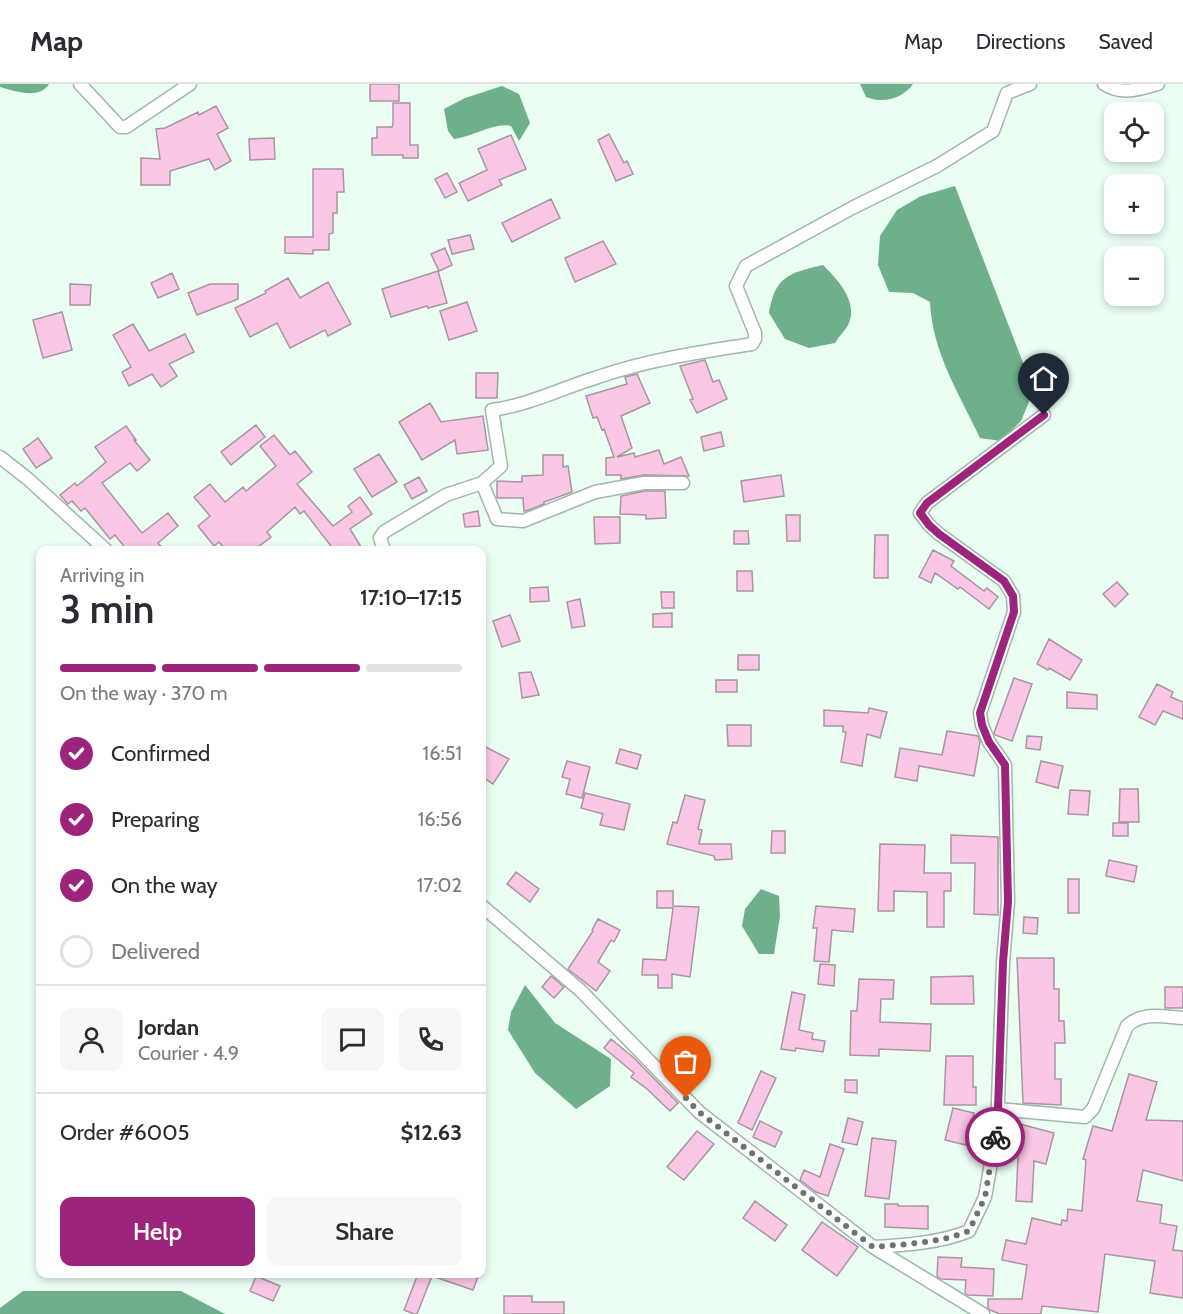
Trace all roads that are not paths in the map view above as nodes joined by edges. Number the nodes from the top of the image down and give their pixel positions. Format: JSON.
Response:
{"nodes":[{"id":1,"x":80,"y":84,"type":"edge"},
{"id":2,"x":190,"y":84,"type":"edge"},
{"id":3,"x":1030,"y":84,"type":"edge"},
{"id":4,"x":1104,"y":84,"type":"edge"},
{"id":5,"x":1158,"y":84,"type":"edge"},
{"id":6,"x":1044,"y":415,"type":"dead end"},
{"id":7,"x":0,"y":457,"type":"edge"},
{"id":8,"x":482,"y":483,"type":"junction"},
{"id":9,"x":683,"y":483,"type":"dead end"},
{"id":10,"x":102,"y":546,"type":"edge"},
{"id":11,"x":383,"y":546,"type":"edge"},
{"id":12,"x":486,"y":909,"type":"edge"},
{"id":13,"x":1183,"y":1018,"type":"edge"},
{"id":14,"x":998,"y":1109,"type":"junction"},
{"id":15,"x":873,"y":1247,"type":"junction"},
{"id":16,"x":982,"y":1314,"type":"edge"}],
"edges":[{"from":1,"to":2,"type":"street"},
{"from":3,"to":8,"type":"street"},
{"from":4,"to":5,"type":"street"},
{"from":6,"to":14,"type":"street"},
{"from":7,"to":10,"type":"street"},
{"from":8,"to":9,"type":"street"},
{"from":8,"to":11,"type":"street"},
{"from":12,"to":15,"type":"street"},
{"from":13,"to":14,"type":"street"},
{"from":14,"to":15,"type":"street"},
{"from":15,"to":16,"type":"street"}]}
